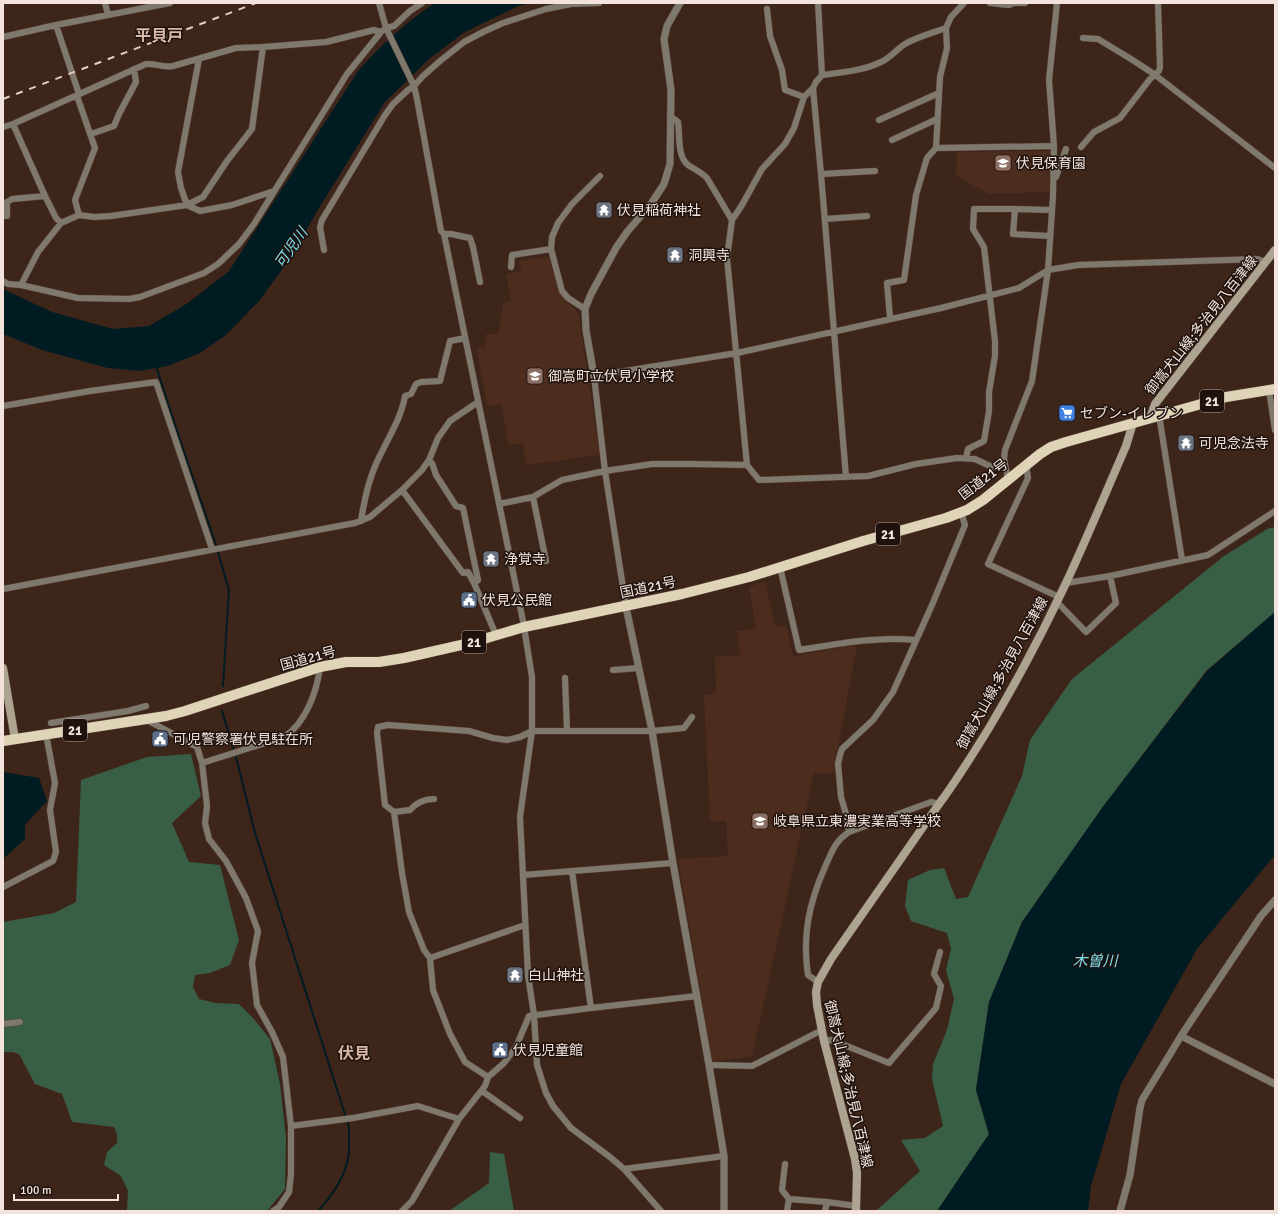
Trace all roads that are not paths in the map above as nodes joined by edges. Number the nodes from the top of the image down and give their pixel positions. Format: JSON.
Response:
{"nodes":[{"id":1,"x":105,"y":3,"type":"edge"},
{"id":2,"x":170,"y":3,"type":"edge"},
{"id":3,"x":379,"y":3,"type":"edge"},
{"id":4,"x":422,"y":3,"type":"edge"},
{"id":5,"x":599,"y":3,"type":"edge"},
{"id":6,"x":680,"y":3,"type":"edge"},
{"id":7,"x":818,"y":3,"type":"edge"},
{"id":8,"x":964,"y":3,"type":"edge"},
{"id":9,"x":990,"y":3,"type":"edge"},
{"id":10,"x":1025,"y":3,"type":"edge"},
{"id":11,"x":1057,"y":3,"type":"edge"},
{"id":12,"x":1158,"y":3,"type":"edge"},
{"id":13,"x":767,"y":9,"type":"dead end"},
{"id":14,"x":108,"y":15,"type":"junction"},
{"id":15,"x":56,"y":25,"type":"junction"},
{"id":16,"x":946,"y":28,"type":"junction"},
{"id":17,"x":383,"y":30,"type":"junction"},
{"id":18,"x":3,"y":37,"type":"edge"},
{"id":19,"x":1083,"y":38,"type":"dead end"},
{"id":20,"x":263,"y":47,"type":"junction"},
{"id":21,"x":199,"y":59,"type":"junction"},
{"id":22,"x":134,"y":70,"type":"junction"},
{"id":23,"x":1154,"y":74,"type":"junction"},
{"id":24,"x":822,"y":75,"type":"junction"},
{"id":25,"x":414,"y":86,"type":"junction"},
{"id":26,"x":814,"y":88,"type":"junction"},
{"id":27,"x":939,"y":93,"type":"junction"},
{"id":28,"x":78,"y":95,"type":"junction"},
{"id":29,"x":804,"y":97,"type":"junction"},
{"id":30,"x":670,"y":116,"type":"junction"},
{"id":31,"x":937,"y":119,"type":"junction"},
{"id":32,"x":879,"y":120,"type":"dead end"},
{"id":33,"x":13,"y":124,"type":"junction"},
{"id":34,"x":3,"y":127,"type":"edge"},
{"id":35,"x":91,"y":134,"type":"junction"},
{"id":36,"x":892,"y":140,"type":"dead end"},
{"id":37,"x":1054,"y":146,"type":"junction"},
{"id":38,"x":1081,"y":147,"type":"dead end"},
{"id":39,"x":936,"y":148,"type":"junction"},
{"id":40,"x":1066,"y":149,"type":"dead end"},
{"id":41,"x":1275,"y":168,"type":"edge"},
{"id":42,"x":875,"y":171,"type":"dead end"},
{"id":43,"x":822,"y":174,"type":"junction"},
{"id":44,"x":600,"y":176,"type":"dead end"},
{"id":45,"x":1054,"y":182,"type":"junction"},
{"id":46,"x":274,"y":191,"type":"junction"},
{"id":47,"x":45,"y":196,"type":"junction"},
{"id":48,"x":187,"y":205,"type":"junction"},
{"id":49,"x":1015,"y":209,"type":"junction"},
{"id":50,"x":1052,"y":210,"type":"junction"},
{"id":51,"x":79,"y":214,"type":"junction"},
{"id":52,"x":3,"y":216,"type":"edge"},
{"id":53,"x":867,"y":216,"type":"dead end"},
{"id":54,"x":825,"y":219,"type":"junction"},
{"id":55,"x":732,"y":220,"type":"junction"},
{"id":56,"x":60,"y":223,"type":"junction"},
{"id":57,"x":444,"y":234,"type":"junction"},
{"id":58,"x":1050,"y":236,"type":"junction"},
{"id":59,"x":551,"y":249,"type":"junction"},
{"id":60,"x":324,"y":250,"type":"dead end"},
{"id":61,"x":1274,"y":253,"type":"edge"},
{"id":62,"x":1266,"y":262,"type":"junction"},
{"id":63,"x":510,"y":267,"type":"dead end"},
{"id":64,"x":1048,"y":270,"type":"junction"},
{"id":65,"x":3,"y":281,"type":"edge"},
{"id":66,"x":480,"y":282,"type":"dead end"},
{"id":67,"x":21,"y":285,"type":"junction"},
{"id":68,"x":990,"y":296,"type":"junction"},
{"id":69,"x":585,"y":309,"type":"junction"},
{"id":70,"x":890,"y":318,"type":"junction"},
{"id":71,"x":834,"y":332,"type":"junction"},
{"id":72,"x":465,"y":338,"type":"junction"},
{"id":73,"x":737,"y":353,"type":"junction"},
{"id":74,"x":594,"y":376,"type":"junction"},
{"id":75,"x":1272,"y":390,"type":"edge"},
{"id":76,"x":478,"y":402,"type":"junction"},
{"id":77,"x":3,"y":406,"type":"edge"},
{"id":78,"x":1154,"y":416,"type":"junction"},
{"id":79,"x":1133,"y":423,"type":"junction"},
{"id":80,"x":1275,"y":430,"type":"edge"},
{"id":81,"x":966,"y":458,"type":"junction"},
{"id":82,"x":429,"y":460,"type":"junction"},
{"id":83,"x":1026,"y":464,"type":"junction"},
{"id":84,"x":747,"y":465,"type":"junction"},
{"id":85,"x":1005,"y":467,"type":"junction"},
{"id":86,"x":605,"y":471,"type":"junction"},
{"id":87,"x":846,"y":477,"type":"junction"},
{"id":88,"x":1008,"y":479,"type":"junction"},
{"id":89,"x":402,"y":490,"type":"junction"},
{"id":90,"x":533,"y":497,"type":"junction"},
{"id":91,"x":499,"y":504,"type":"junction"},
{"id":92,"x":1275,"y":511,"type":"edge"},
{"id":93,"x":961,"y":512,"type":"junction"},
{"id":94,"x":361,"y":521,"type":"junction"},
{"id":95,"x":212,"y":549,"type":"junction"},
{"id":96,"x":1182,"y":560,"type":"junction"},
{"id":97,"x":546,"y":562,"type":"dead end"},
{"id":98,"x":780,"y":567,"type":"junction"},
{"id":99,"x":1110,"y":576,"type":"junction"},
{"id":100,"x":474,"y":583,"type":"junction"},
{"id":101,"x":1066,"y":583,"type":"junction"},
{"id":102,"x":3,"y":589,"type":"edge"},
{"id":103,"x":1058,"y":599,"type":"junction"},
{"id":104,"x":626,"y":607,"type":"junction"},
{"id":105,"x":524,"y":627,"type":"junction"},
{"id":106,"x":496,"y":635,"type":"junction"},
{"id":107,"x":916,"y":640,"type":"junction"},
{"id":108,"x":320,"y":667,"type":"junction"},
{"id":109,"x":3,"y":668,"type":"edge"},
{"id":110,"x":639,"y":668,"type":"junction"},
{"id":111,"x":613,"y":670,"type":"dead end"},
{"id":112,"x":565,"y":678,"type":"dead end"},
{"id":113,"x":146,"y":706,"type":"dead end"},
{"id":114,"x":692,"y":717,"type":"dead end"},
{"id":115,"x":147,"y":720,"type":"junction"},
{"id":116,"x":51,"y":723,"type":"dead end"},
{"id":117,"x":567,"y":730,"type":"junction"},
{"id":118,"x":532,"y":731,"type":"junction"},
{"id":119,"x":652,"y":731,"type":"junction"},
{"id":120,"x":46,"y":734,"type":"junction"},
{"id":121,"x":15,"y":739,"type":"junction"},
{"id":122,"x":3,"y":741,"type":"edge"},
{"id":123,"x":202,"y":763,"type":"junction"},
{"id":124,"x":434,"y":799,"type":"dead end"},
{"id":125,"x":939,"y":804,"type":"junction"},
{"id":126,"x":394,"y":812,"type":"junction"},
{"id":127,"x":849,"y":832,"type":"junction"},
{"id":128,"x":673,"y":862,"type":"junction"},
{"id":129,"x":572,"y":871,"type":"junction"},
{"id":130,"x":523,"y":875,"type":"junction"},
{"id":131,"x":3,"y":887,"type":"edge"},
{"id":132,"x":1275,"y":900,"type":"edge"},
{"id":133,"x":525,"y":925,"type":"junction"},
{"id":134,"x":940,"y":952,"type":"dead end"},
{"id":135,"x":430,"y":958,"type":"junction"},
{"id":136,"x":818,"y":982,"type":"junction"},
{"id":137,"x":698,"y":996,"type":"junction"},
{"id":138,"x":591,"y":1008,"type":"junction"},
{"id":139,"x":534,"y":1015,"type":"junction"},
{"id":140,"x":20,"y":1022,"type":"dead end"},
{"id":141,"x":3,"y":1024,"type":"edge"},
{"id":142,"x":822,"y":1030,"type":"junction"},
{"id":143,"x":1181,"y":1036,"type":"junction"},
{"id":144,"x":824,"y":1041,"type":"junction"},
{"id":145,"x":709,"y":1065,"type":"junction"},
{"id":146,"x":488,"y":1077,"type":"junction"},
{"id":147,"x":1275,"y":1084,"type":"edge"},
{"id":148,"x":482,"y":1090,"type":"junction"},
{"id":149,"x":520,"y":1118,"type":"dead end"},
{"id":150,"x":459,"y":1119,"type":"junction"},
{"id":151,"x":291,"y":1126,"type":"junction"},
{"id":152,"x":724,"y":1156,"type":"junction"},
{"id":153,"x":785,"y":1164,"type":"dead end"},
{"id":154,"x":624,"y":1169,"type":"junction"},
{"id":155,"x":789,"y":1199,"type":"junction"},
{"id":156,"x":827,"y":1202,"type":"junction"},
{"id":157,"x":856,"y":1209,"type":"edge"},
{"id":158,"x":274,"y":1211,"type":"edge"},
{"id":159,"x":402,"y":1211,"type":"edge"},
{"id":160,"x":661,"y":1211,"type":"edge"},
{"id":161,"x":724,"y":1211,"type":"edge"},
{"id":162,"x":787,"y":1211,"type":"edge"},
{"id":163,"x":825,"y":1211,"type":"edge"},
{"id":164,"x":1120,"y":1211,"type":"edge"}],
"edges":[{"from":1,"to":14,"type":"street"},
{"from":2,"to":14,"type":"street"},
{"from":3,"to":17,"type":"street"},
{"from":4,"to":17,"type":"street"},
{"from":5,"to":25,"type":"street"},
{"from":6,"to":30,"type":"street"},
{"from":7,"to":24,"type":"street"},
{"from":8,"to":16,"type":"street"},
{"from":9,"to":10,"type":"street"},
{"from":11,"to":37,"type":"street"},
{"from":12,"to":23,"type":"street"},
{"from":13,"to":29,"type":"street"},
{"from":14,"to":15,"type":"street"},
{"from":15,"to":18,"type":"street"},
{"from":15,"to":28,"type":"street"},
{"from":16,"to":24,"type":"street"},
{"from":16,"to":27,"type":"street"},
{"from":17,"to":20,"type":"street"},
{"from":17,"to":25,"type":"street"},
{"from":17,"to":46,"type":"street"},
{"from":19,"to":23,"type":"street"},
{"from":20,"to":21,"type":"street"},
{"from":20,"to":48,"type":"street"},
{"from":21,"to":22,"type":"street"},
{"from":21,"to":48,"type":"street"},
{"from":22,"to":28,"type":"street"},
{"from":22,"to":35,"type":"street"},
{"from":23,"to":38,"type":"street"},
{"from":23,"to":41,"type":"street"},
{"from":24,"to":26,"type":"street"},
{"from":25,"to":57,"type":"street"},
{"from":25,"to":60,"type":"street"},
{"from":26,"to":29,"type":"street"},
{"from":26,"to":43,"type":"street"},
{"from":27,"to":31,"type":"street"},
{"from":27,"to":32,"type":"street"},
{"from":28,"to":33,"type":"street"},
{"from":28,"to":35,"type":"street"},
{"from":29,"to":55,"type":"street"},
{"from":30,"to":55,"type":"street"},
{"from":30,"to":69,"type":"street"},
{"from":31,"to":36,"type":"street"},
{"from":31,"to":39,"type":"street"},
{"from":33,"to":34,"type":"street"},
{"from":33,"to":47,"type":"street"},
{"from":35,"to":51,"type":"street"},
{"from":37,"to":39,"type":"street"},
{"from":37,"to":45,"type":"street"},
{"from":39,"to":70,"type":"street"},
{"from":40,"to":45,"type":"street"},
{"from":42,"to":43,"type":"street"},
{"from":43,"to":54,"type":"street"},
{"from":44,"to":59,"type":"street"},
{"from":45,"to":50,"type":"street"},
{"from":46,"to":48,"type":"street"},
{"from":46,"to":67,"type":"street"},
{"from":47,"to":52,"type":"street"},
{"from":47,"to":56,"type":"street"},
{"from":48,"to":51,"type":"street"},
{"from":49,"to":50,"type":"street"},
{"from":49,"to":58,"type":"street"},
{"from":49,"to":68,"type":"street"},
{"from":50,"to":58,"type":"street"},
{"from":51,"to":56,"type":"street"},
{"from":53,"to":54,"type":"street"},
{"from":54,"to":71,"type":"street"},
{"from":55,"to":73,"type":"street"},
{"from":56,"to":67,"type":"street"},
{"from":57,"to":66,"type":"street"},
{"from":57,"to":72,"type":"street"},
{"from":58,"to":64,"type":"street"},
{"from":59,"to":63,"type":"street"},
{"from":59,"to":69,"type":"street"},
{"from":61,"to":62,"type":"main road","name":"御嵩犬山線;多治見八百津線"},
{"from":62,"to":64,"type":"street"},
{"from":62,"to":78,"type":"main road","name":"御嵩犬山線;多治見八百津線"},
{"from":64,"to":68,"type":"street"},
{"from":64,"to":85,"type":"street"},
{"from":65,"to":67,"type":"street"},
{"from":68,"to":70,"type":"street"},
{"from":68,"to":81,"type":"street"},
{"from":69,"to":74,"type":"street"},
{"from":70,"to":71,"type":"street"},
{"from":71,"to":73,"type":"street"},
{"from":71,"to":87,"type":"street"},
{"from":72,"to":76,"type":"street"},
{"from":72,"to":94,"type":"street"},
{"from":73,"to":74,"type":"street"},
{"from":73,"to":84,"type":"street"},
{"from":74,"to":86,"type":"street"},
{"from":75,"to":78,"type":"highway","name":"国道21号","number":"21"},
{"from":75,"to":80,"type":"street"},
{"from":76,"to":82,"type":"street"},
{"from":76,"to":91,"type":"street"},
{"from":77,"to":95,"type":"street"},
{"from":78,"to":79,"type":"highway","name":"国道21号","number":"21"},
{"from":78,"to":96,"type":"street"},
{"from":79,"to":83,"type":"highway","name":"国道21号","number":"21"},
{"from":79,"to":101,"type":"main road","name":"御嵩犬山線;多治見八百津線"},
{"from":81,"to":85,"type":"street"},
{"from":81,"to":87,"type":"street"},
{"from":82,"to":89,"type":"street"},
{"from":82,"to":100,"type":"street"},
{"from":83,"to":88,"type":"highway","name":"国道21号","number":"21"},
{"from":83,"to":103,"type":"street"},
{"from":84,"to":86,"type":"street"},
{"from":84,"to":87,"type":"street"},
{"from":85,"to":88,"type":"street"},
{"from":86,"to":90,"type":"street"},
{"from":86,"to":104,"type":"street"},
{"from":88,"to":93,"type":"highway","name":"国道21号","number":"21"},
{"from":89,"to":94,"type":"street"},
{"from":89,"to":100,"type":"street"},
{"from":90,"to":91,"type":"street"},
{"from":90,"to":97,"type":"street"},
{"from":91,"to":105,"type":"street"},
{"from":92,"to":96,"type":"street"},
{"from":93,"to":98,"type":"highway","name":"国道21号","number":"21"},
{"from":93,"to":107,"type":"street"},
{"from":94,"to":95,"type":"street"},
{"from":95,"to":102,"type":"street"},
{"from":96,"to":99,"type":"street"},
{"from":98,"to":104,"type":"highway","name":"国道21号","number":"21"},
{"from":98,"to":107,"type":"street"},
{"from":99,"to":101,"type":"street"},
{"from":99,"to":103,"type":"street"},
{"from":100,"to":106,"type":"street"},
{"from":101,"to":103,"type":"main road","name":"御嵩犬山線;多治見八百津線"},
{"from":103,"to":125,"type":"main road","name":"御嵩犬山線;多治見八百津線"},
{"from":104,"to":105,"type":"highway","name":"国道21号","number":"21"},
{"from":104,"to":110,"type":"street"},
{"from":105,"to":106,"type":"highway","name":"国道21号","number":"21"},
{"from":105,"to":118,"type":"street"},
{"from":106,"to":108,"type":"highway","name":"国道21号","number":"21"},
{"from":107,"to":127,"type":"street"},
{"from":108,"to":115,"type":"highway","name":"国道21号","number":"21"},
{"from":108,"to":123,"type":"street"},
{"from":109,"to":121,"type":"main road"},
{"from":110,"to":111,"type":"street"},
{"from":110,"to":119,"type":"street"},
{"from":112,"to":117,"type":"street"},
{"from":113,"to":116,"type":"street"},
{"from":114,"to":119,"type":"street"},
{"from":115,"to":120,"type":"highway","name":"国道21号","number":"21"},
{"from":115,"to":123,"type":"street"},
{"from":117,"to":118,"type":"street"},
{"from":117,"to":119,"type":"street"},
{"from":118,"to":126,"type":"street"},
{"from":118,"to":130,"type":"street"},
{"from":119,"to":128,"type":"street"},
{"from":120,"to":121,"type":"highway","name":"国道21号","number":"21"},
{"from":120,"to":131,"type":"street"},
{"from":121,"to":122,"type":"highway","name":"国道21号","number":"21"},
{"from":123,"to":151,"type":"street"},
{"from":124,"to":126,"type":"street"},
{"from":125,"to":127,"type":"street"},
{"from":125,"to":136,"type":"main road","name":"御嵩犬山線;多治見八百津線"},
{"from":126,"to":135,"type":"street"},
{"from":127,"to":136,"type":"street"},
{"from":128,"to":129,"type":"street"},
{"from":128,"to":137,"type":"street"},
{"from":129,"to":130,"type":"street"},
{"from":129,"to":138,"type":"street"},
{"from":130,"to":133,"type":"street"},
{"from":132,"to":143,"type":"street"},
{"from":133,"to":135,"type":"street"},
{"from":133,"to":139,"type":"street"},
{"from":134,"to":144,"type":"street"},
{"from":135,"to":146,"type":"street"},
{"from":136,"to":142,"type":"main road","name":"御嵩犬山線;多治見八百津線"},
{"from":137,"to":138,"type":"street"},
{"from":137,"to":145,"type":"street"},
{"from":138,"to":139,"type":"street"},
{"from":139,"to":146,"type":"street"},
{"from":139,"to":154,"type":"street"},
{"from":140,"to":141,"type":"street"},
{"from":142,"to":144,"type":"main road","name":"御嵩犬山線;多治見八百津線"},
{"from":142,"to":145,"type":"street"},
{"from":143,"to":147,"type":"street"},
{"from":143,"to":164,"type":"street"},
{"from":144,"to":157,"type":"main road","name":"御嵩犬山線;多治見八百津線"},
{"from":145,"to":152,"type":"street"},
{"from":146,"to":148,"type":"street"},
{"from":148,"to":149,"type":"street"},
{"from":148,"to":150,"type":"street"},
{"from":150,"to":151,"type":"street"},
{"from":150,"to":159,"type":"street"},
{"from":151,"to":158,"type":"street"},
{"from":152,"to":154,"type":"street"},
{"from":152,"to":161,"type":"street"},
{"from":153,"to":155,"type":"street"},
{"from":154,"to":160,"type":"street"},
{"from":155,"to":156,"type":"street"},
{"from":155,"to":162,"type":"street"},
{"from":156,"to":157,"type":"street"},
{"from":156,"to":163,"type":"street"}]}
